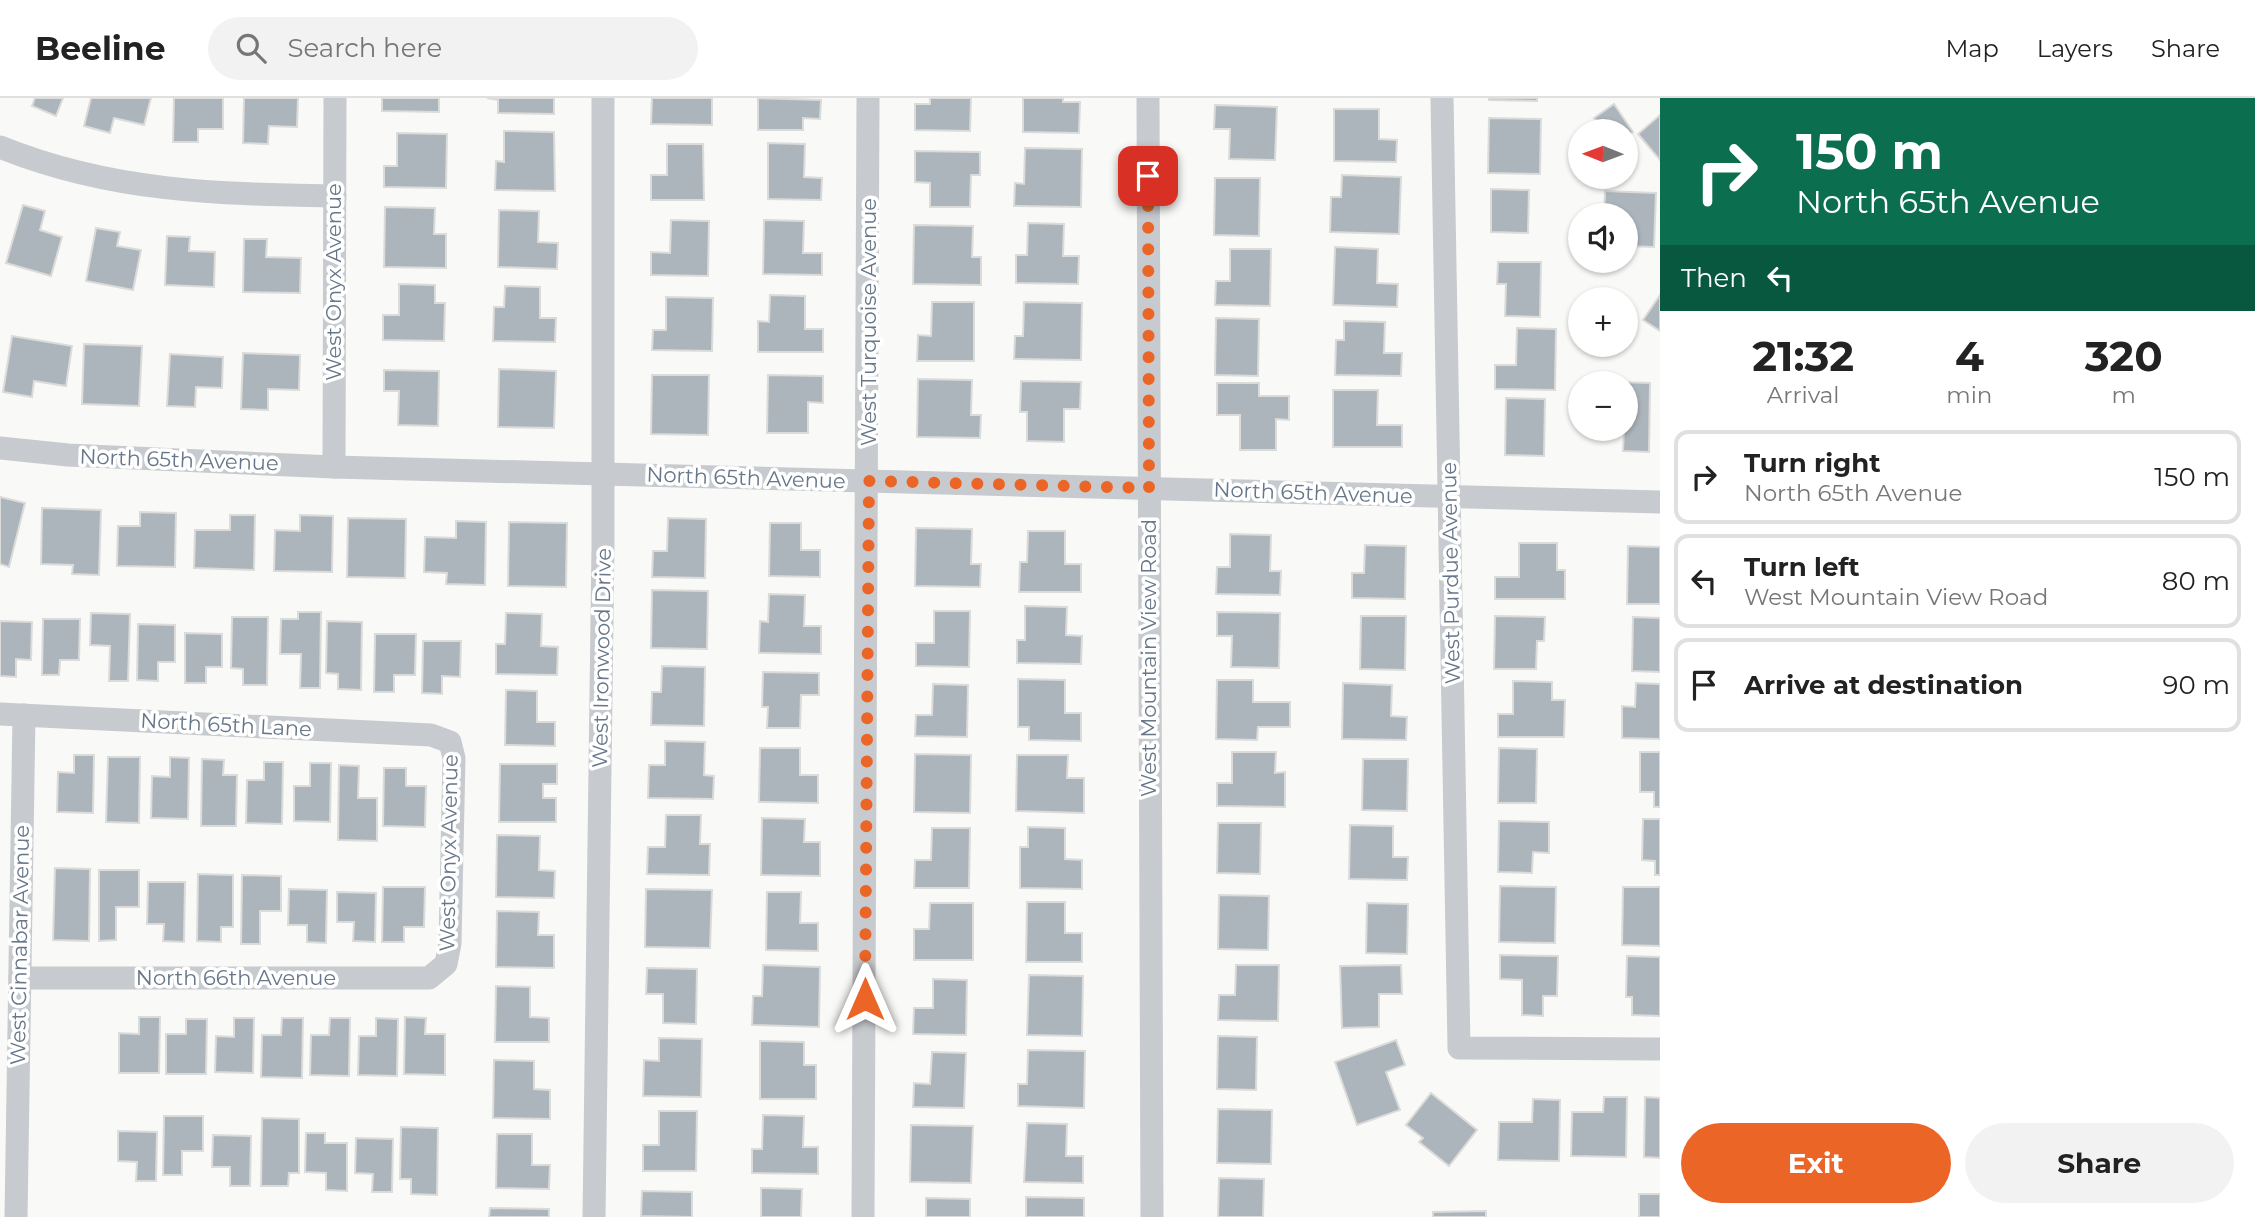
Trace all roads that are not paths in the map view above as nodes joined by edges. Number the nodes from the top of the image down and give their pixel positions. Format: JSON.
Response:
{"nodes":[{"id":1,"x":335,"y":98,"type":"edge"},
{"id":2,"x":603,"y":98,"type":"edge"},
{"id":3,"x":869,"y":98,"type":"edge"},
{"id":4,"x":1148,"y":98,"type":"edge"},
{"id":5,"x":1442,"y":98,"type":"edge"},
{"id":6,"x":0,"y":147,"type":"edge"},
{"id":7,"x":335,"y":196,"type":"junction"},
{"id":8,"x":0,"y":447,"type":"edge"},
{"id":9,"x":334,"y":467,"type":"junction"},
{"id":10,"x":603,"y":474,"type":"junction"},
{"id":11,"x":869,"y":481,"type":"junction"},
{"id":12,"x":1149,"y":488,"type":"junction"},
{"id":13,"x":1450,"y":496,"type":"junction"},
{"id":14,"x":1660,"y":502,"type":"edge"},
{"id":15,"x":0,"y":715,"type":"edge"},
{"id":16,"x":24,"y":715,"type":"junction"},
{"id":17,"x":450,"y":742,"type":"joint"},
{"id":18,"x":446,"y":964,"type":"joint"},
{"id":19,"x":20,"y":978,"type":"junction"},
{"id":20,"x":1660,"y":1049,"type":"edge"},
{"id":21,"x":16,"y":1217,"type":"edge"},
{"id":22,"x":594,"y":1217,"type":"edge"},
{"id":23,"x":863,"y":1217,"type":"edge"},
{"id":24,"x":1152,"y":1217,"type":"edge"}],
"edges":[{"from":1,"to":7,"type":"street","name":"West Onyx Avenue"},
{"from":2,"to":10,"type":"street","name":"West Ironwood Drive"},
{"from":3,"to":11,"type":"street","name":"West Turquoise Avenue"},
{"from":4,"to":12,"type":"street","name":"West Mountain View Road"},
{"from":5,"to":13,"type":"street","name":"West Purdue Avenue"},
{"from":6,"to":7,"type":"street"},
{"from":7,"to":9,"type":"street","name":"West Onyx Avenue"},
{"from":8,"to":9,"type":"street","name":"North 65th Avenue"},
{"from":9,"to":10,"type":"street","name":"North 65th Avenue"},
{"from":10,"to":11,"type":"street","name":"North 65th Avenue"},
{"from":10,"to":22,"type":"street","name":"West Ironwood Drive"},
{"from":11,"to":12,"type":"street","name":"North 65th Avenue"},
{"from":11,"to":23,"type":"street","name":"West Turquoise Avenue"},
{"from":12,"to":13,"type":"street","name":"North 65th Avenue"},
{"from":12,"to":24,"type":"street","name":"West Mountain View Road"},
{"from":13,"to":14,"type":"street","name":"North 65th Avenue"},
{"from":13,"to":20,"type":"street","name":"West Purdue Avenue"},
{"from":15,"to":16,"type":"street","name":"North 65th Lane"},
{"from":16,"to":17,"type":"street","name":"North 65th Lane"},
{"from":16,"to":19,"type":"street","name":"West Cinnabar Avenue"},
{"from":17,"to":18,"type":"street","name":"West Onyx Avenue"},
{"from":18,"to":19,"type":"street","name":"North 66th Avenue"},
{"from":19,"to":21,"type":"street","name":"West Cinnabar Avenue"}]}
